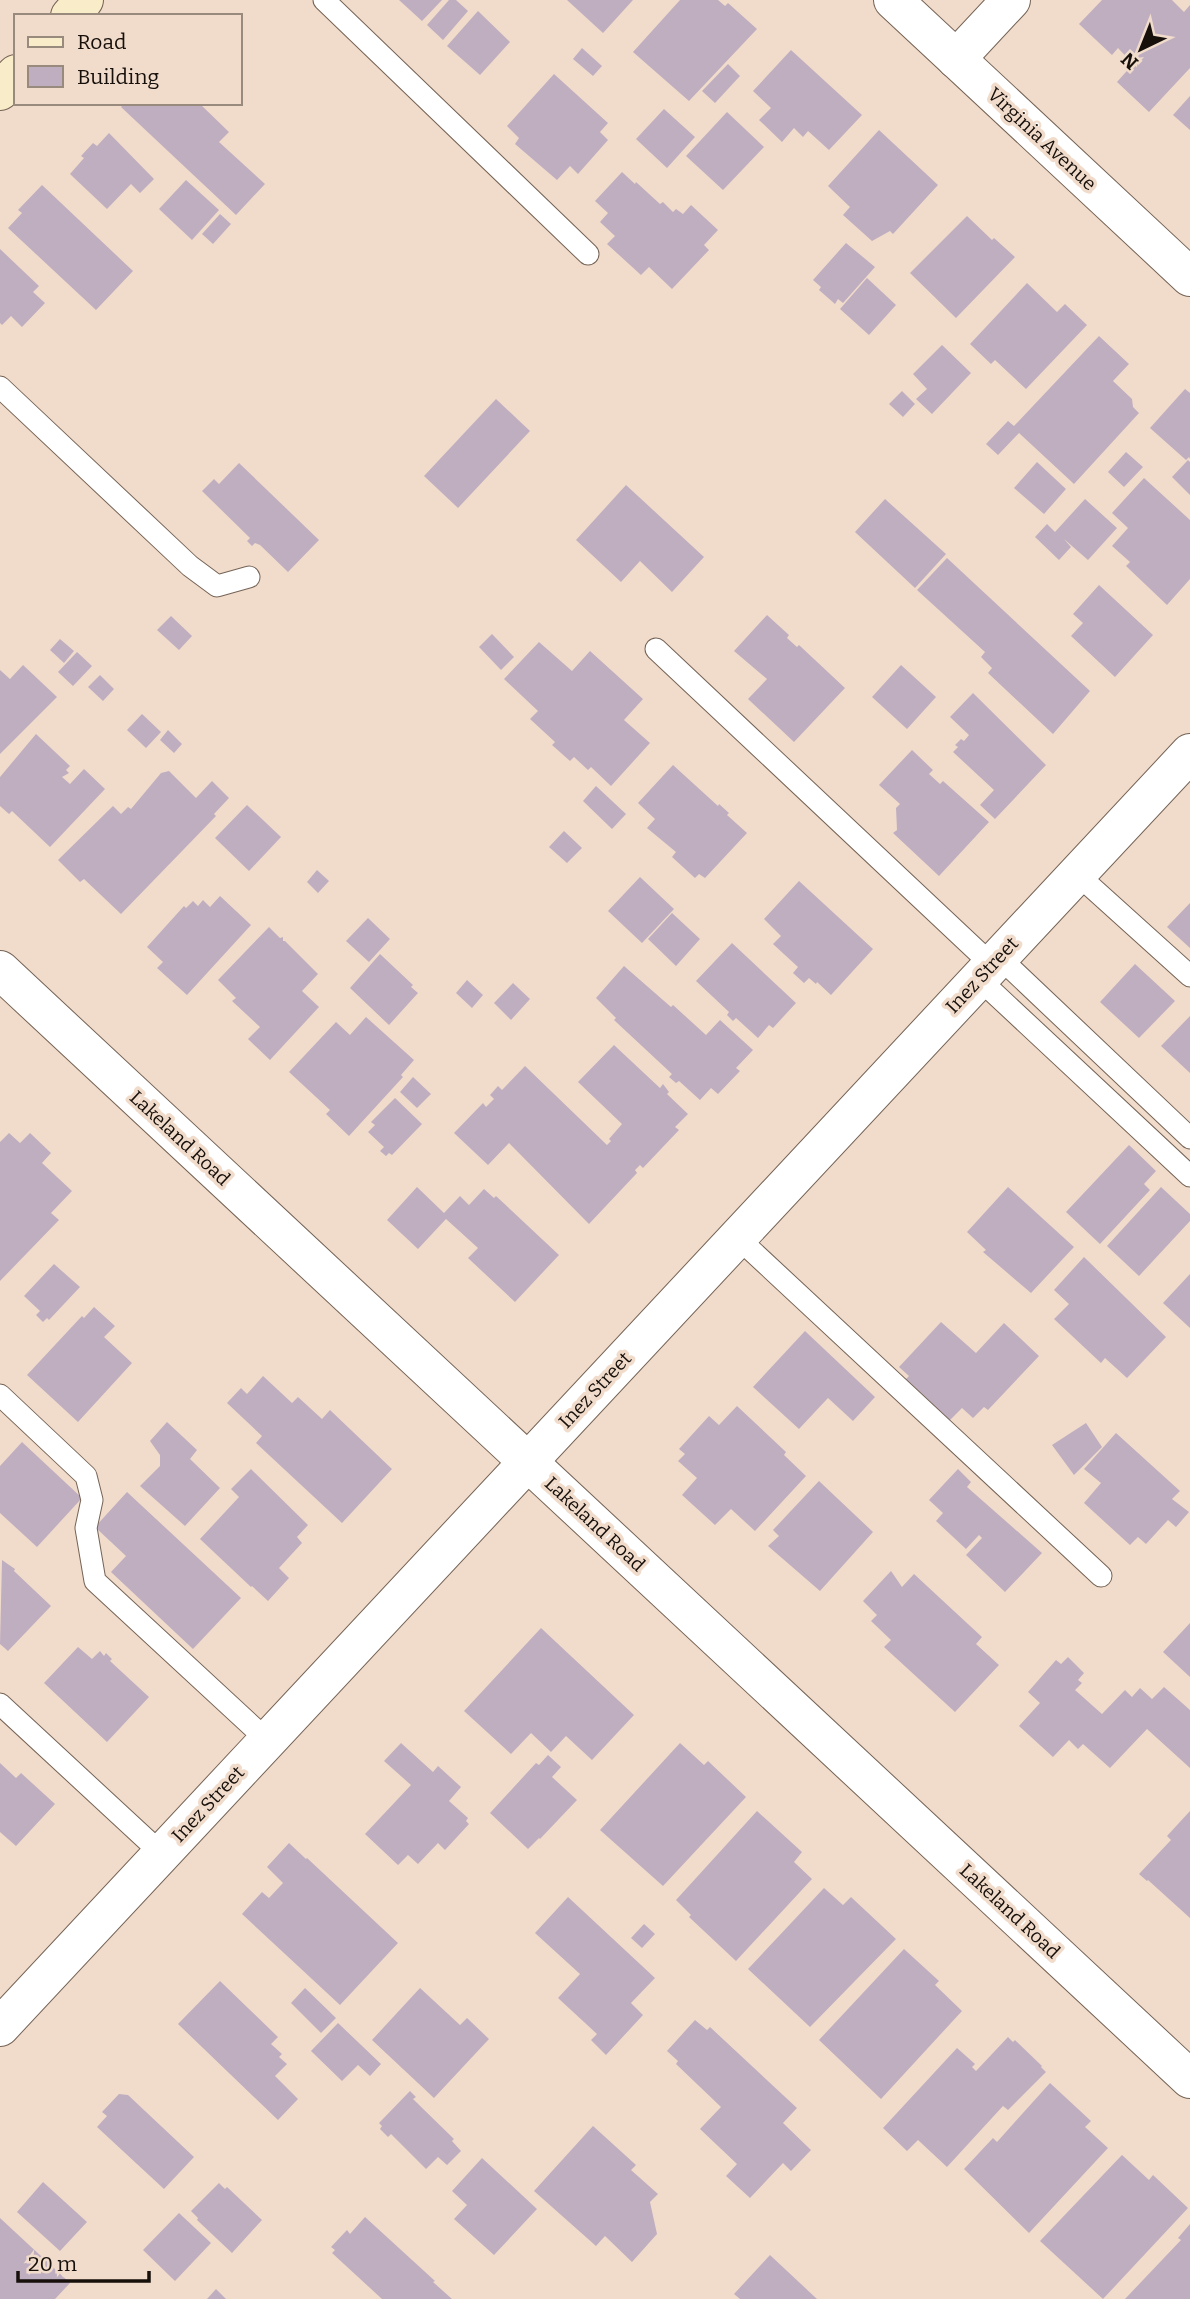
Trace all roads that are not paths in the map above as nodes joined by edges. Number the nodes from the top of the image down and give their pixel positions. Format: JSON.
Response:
{"nodes":[{"id":1,"x":85,"y":0,"type":"edge"},
{"id":2,"x":324,"y":0,"type":"edge"},
{"id":3,"x":893,"y":0,"type":"edge"},
{"id":4,"x":1011,"y":0,"type":"edge"},
{"id":5,"x":72,"y":14,"type":"edge"},
{"id":6,"x":956,"y":59,"type":"junction"},
{"id":7,"x":588,"y":254,"type":"dead end"},
{"id":8,"x":1190,"y":277,"type":"edge"},
{"id":9,"x":0,"y":387,"type":"edge"},
{"id":10,"x":249,"y":577,"type":"dead end"},
{"id":11,"x":656,"y":649,"type":"dead end"},
{"id":12,"x":1190,"y":753,"type":"edge"},
{"id":13,"x":1077,"y":874,"type":"junction"},
{"id":14,"x":990,"y":967,"type":"junction"},
{"id":15,"x":0,"y":970,"type":"edge"},
{"id":16,"x":1190,"y":976,"type":"edge"},
{"id":17,"x":1190,"y":1138,"type":"edge"},
{"id":18,"x":1190,"y":1176,"type":"edge"},
{"id":19,"x":737,"y":1237,"type":"junction"},
{"id":20,"x":0,"y":1395,"type":"edge"},
{"id":21,"x":528,"y":1462,"type":"junction"},
{"id":22,"x":1101,"y":1576,"type":"dead end"},
{"id":23,"x":0,"y":1704,"type":"edge"},
{"id":24,"x":268,"y":1741,"type":"junction"},
{"id":25,"x":162,"y":1854,"type":"junction"},
{"id":26,"x":1,"y":2025,"type":"edge"},
{"id":27,"x":1190,"y":2079,"type":"edge"}],
"edges":[{"from":1,"to":5,"type":"street"},
{"from":2,"to":7,"type":"lane"},
{"from":3,"to":6,"type":"street","name":"Virginia Avenue"},
{"from":4,"to":6,"type":"street"},
{"from":6,"to":8,"type":"street","name":"Virginia Avenue"},
{"from":9,"to":10,"type":"lane"},
{"from":11,"to":14,"type":"lane"},
{"from":12,"to":13,"type":"street","name":"Inez Street"},
{"from":13,"to":14,"type":"street","name":"Inez Street"},
{"from":13,"to":16,"type":"lane"},
{"from":14,"to":17,"type":"lane"},
{"from":14,"to":18,"type":"lane"},
{"from":14,"to":19,"type":"street","name":"Inez Street"},
{"from":15,"to":21,"type":"street","name":"Lakeland Road"},
{"from":19,"to":21,"type":"street","name":"Inez Street"},
{"from":19,"to":22,"type":"lane"},
{"from":20,"to":24,"type":"lane"},
{"from":21,"to":24,"type":"street","name":"Inez Street"},
{"from":21,"to":27,"type":"street","name":"Lakeland Road"},
{"from":23,"to":25,"type":"lane"},
{"from":24,"to":25,"type":"street","name":"Inez Street"},
{"from":25,"to":26,"type":"street","name":"Inez Street"}]}
